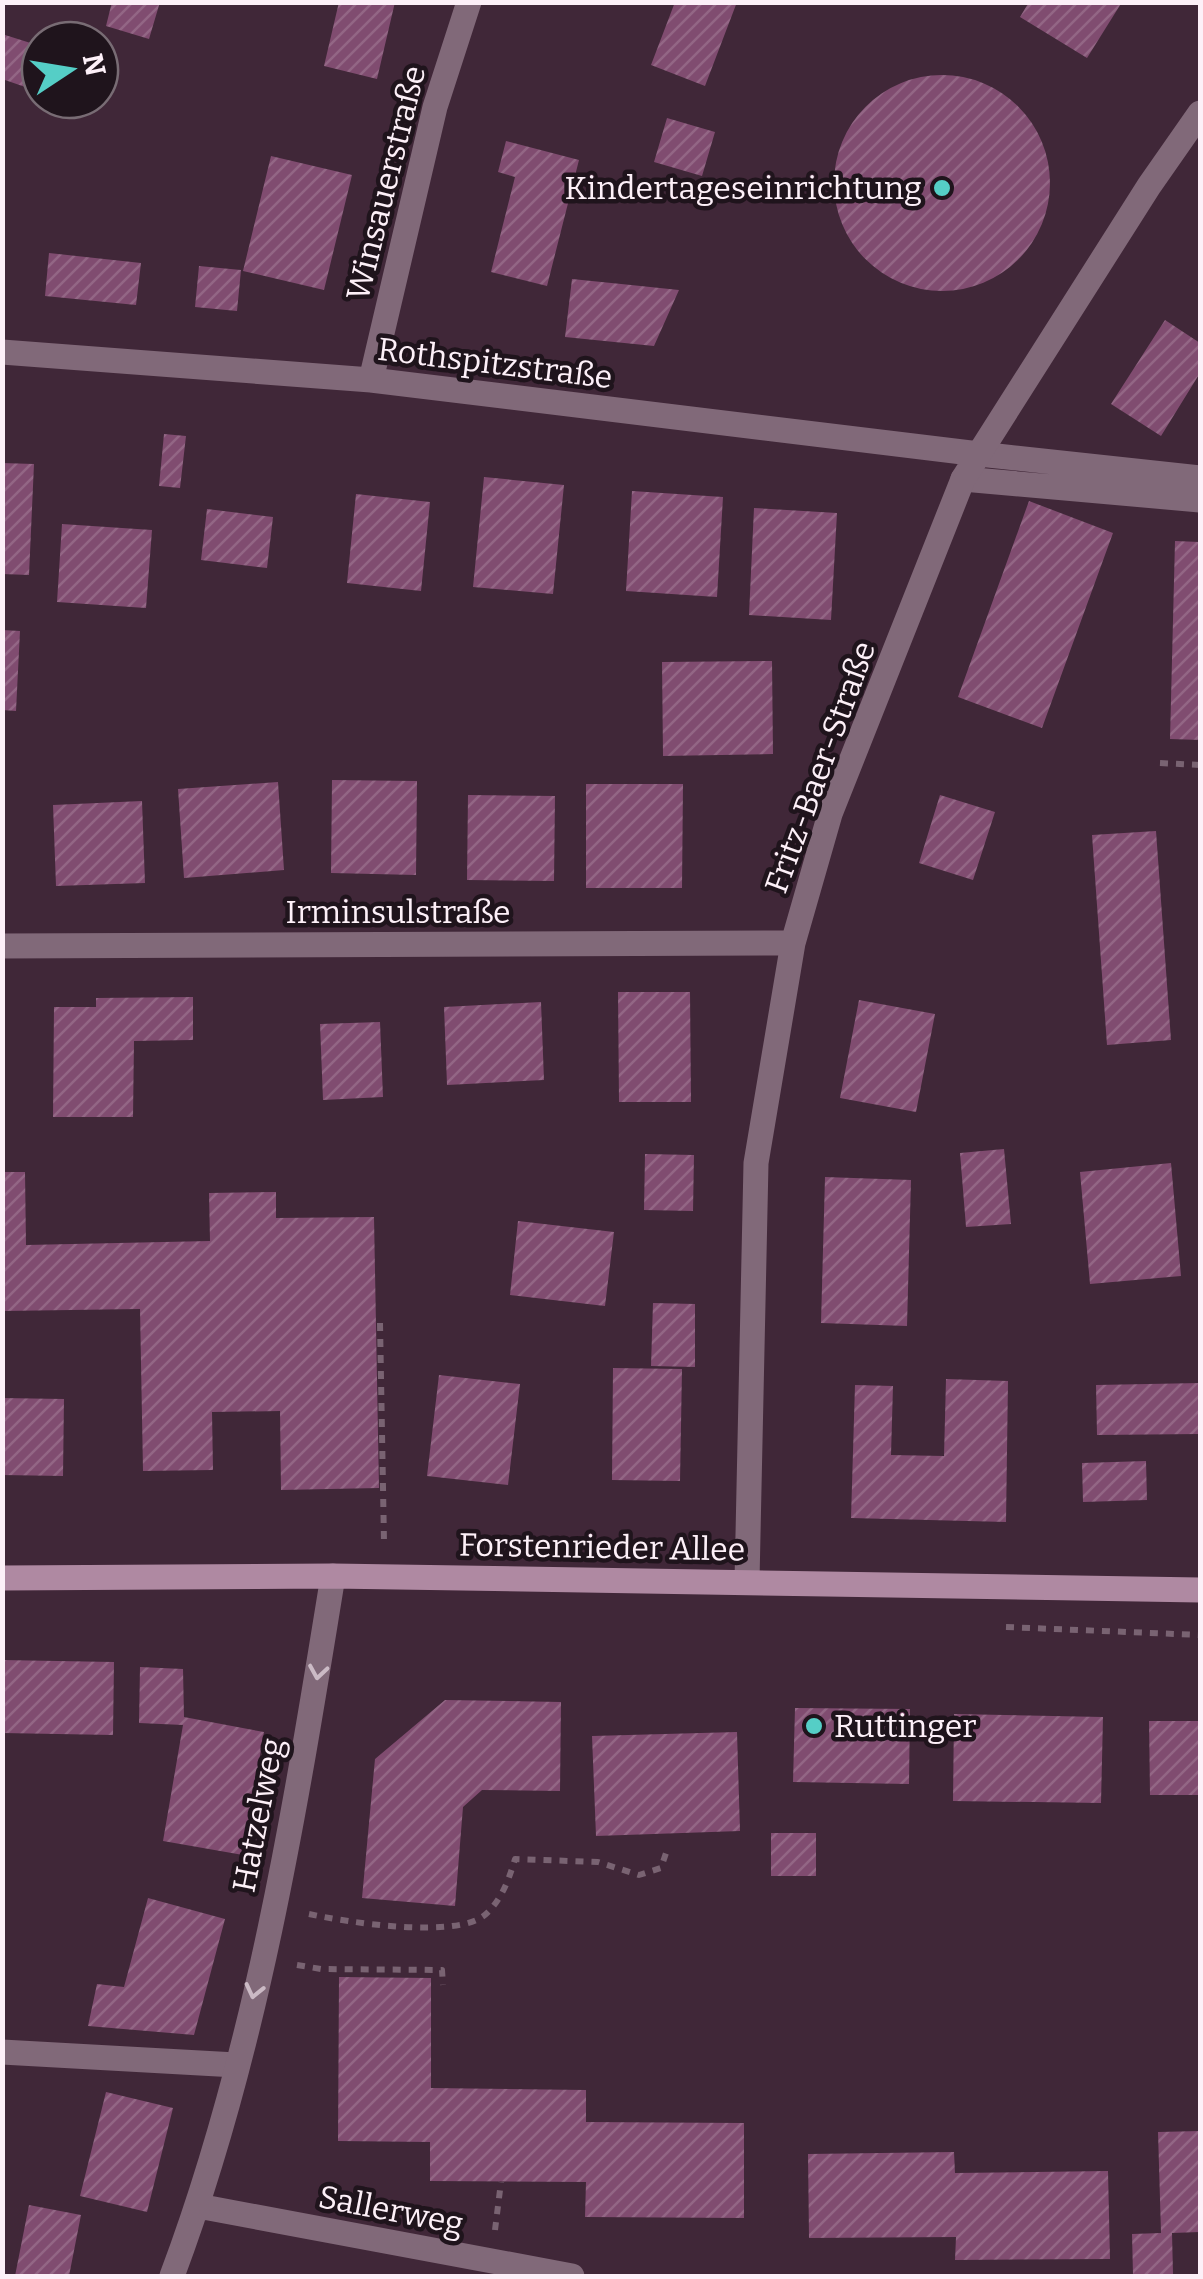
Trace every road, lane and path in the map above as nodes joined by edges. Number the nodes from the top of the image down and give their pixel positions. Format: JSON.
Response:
{"nodes":[{"id":1,"x":469,"y":2,"type":"edge"},
{"id":2,"x":1200,"y":113,"type":"edge"},
{"id":3,"x":2,"y":352,"type":"edge"},
{"id":4,"x":371,"y":380,"type":"junction"},
{"id":5,"x":979,"y":454,"type":"junction"},
{"id":6,"x":1200,"y":478,"type":"edge"},
{"id":7,"x":964,"y":479,"type":"junction"},
{"id":8,"x":1200,"y":500,"type":"edge"},
{"id":9,"x":1160,"y":763,"type":"dead end"},
{"id":10,"x":1200,"y":765,"type":"edge"},
{"id":11,"x":793,"y":943,"type":"junction"},
{"id":12,"x":2,"y":946,"type":"edge"},
{"id":13,"x":380,"y":1323,"type":"dead end"},
{"id":14,"x":334,"y":1576,"type":"junction"},
{"id":15,"x":384,"y":1577,"type":"junction"},
{"id":16,"x":2,"y":1578,"type":"edge"},
{"id":17,"x":747,"y":1581,"type":"junction"},
{"id":18,"x":1200,"y":1590,"type":"edge"},
{"id":19,"x":667,"y":1850,"type":"dead end"},
{"id":20,"x":274,"y":1906,"type":"junction"},
{"id":21,"x":261,"y":1960,"type":"junction"},
{"id":22,"x":443,"y":1985,"type":"dead end"},
{"id":23,"x":2,"y":2052,"type":"edge"},
{"id":24,"x":236,"y":2065,"type":"junction"},
{"id":25,"x":198,"y":2206,"type":"junction"},
{"id":26,"x":172,"y":2276,"type":"edge"},
{"id":27,"x":572,"y":2276,"type":"edge"}],
"edges":[{"from":1,"to":4,"type":"street","name":"Winsauerstraße"},
{"from":2,"to":5,"type":"street","name":"Fritz-Baer-Straße"},
{"from":3,"to":4,"type":"street","name":"Rothspitzstraße"},
{"from":4,"to":5,"type":"street","name":"Rothspitzstraße"},
{"from":5,"to":6,"type":"street","name":"Rothspitzstraße"},
{"from":5,"to":7,"type":"street","name":"Fritz-Baer-Straße"},
{"from":7,"to":8,"type":"street"},
{"from":7,"to":11,"type":"street","name":"Fritz-Baer-Straße"},
{"from":9,"to":10,"type":"path"},
{"from":11,"to":12,"type":"street","name":"Irminsulstraße"},
{"from":11,"to":17,"type":"street","name":"Fritz-Baer-Straße"},
{"from":13,"to":15,"type":"path"},
{"from":14,"to":15,"type":"street","name":"Forstenrieder Allee"},
{"from":14,"to":16,"type":"street","name":"Forstenrieder Allee"},
{"from":14,"to":20,"type":"street","name":"Hatzelweg","one_way":true},
{"from":15,"to":17,"type":"street","name":"Forstenrieder Allee"},
{"from":17,"to":18,"type":"street","name":"Forstenrieder Allee"},
{"from":19,"to":20,"type":"path"},
{"from":20,"to":21,"type":"street","name":"Hatzelweg"},
{"from":21,"to":22,"type":"path"},
{"from":21,"to":24,"type":"street","name":"Hatzelweg","one_way":true},
{"from":23,"to":24,"type":"street"},
{"from":24,"to":25,"type":"street","name":"Hatzelweg"},
{"from":25,"to":26,"type":"street","name":"Hatzelweg"},
{"from":25,"to":27,"type":"street","name":"Sallerweg"}]}
